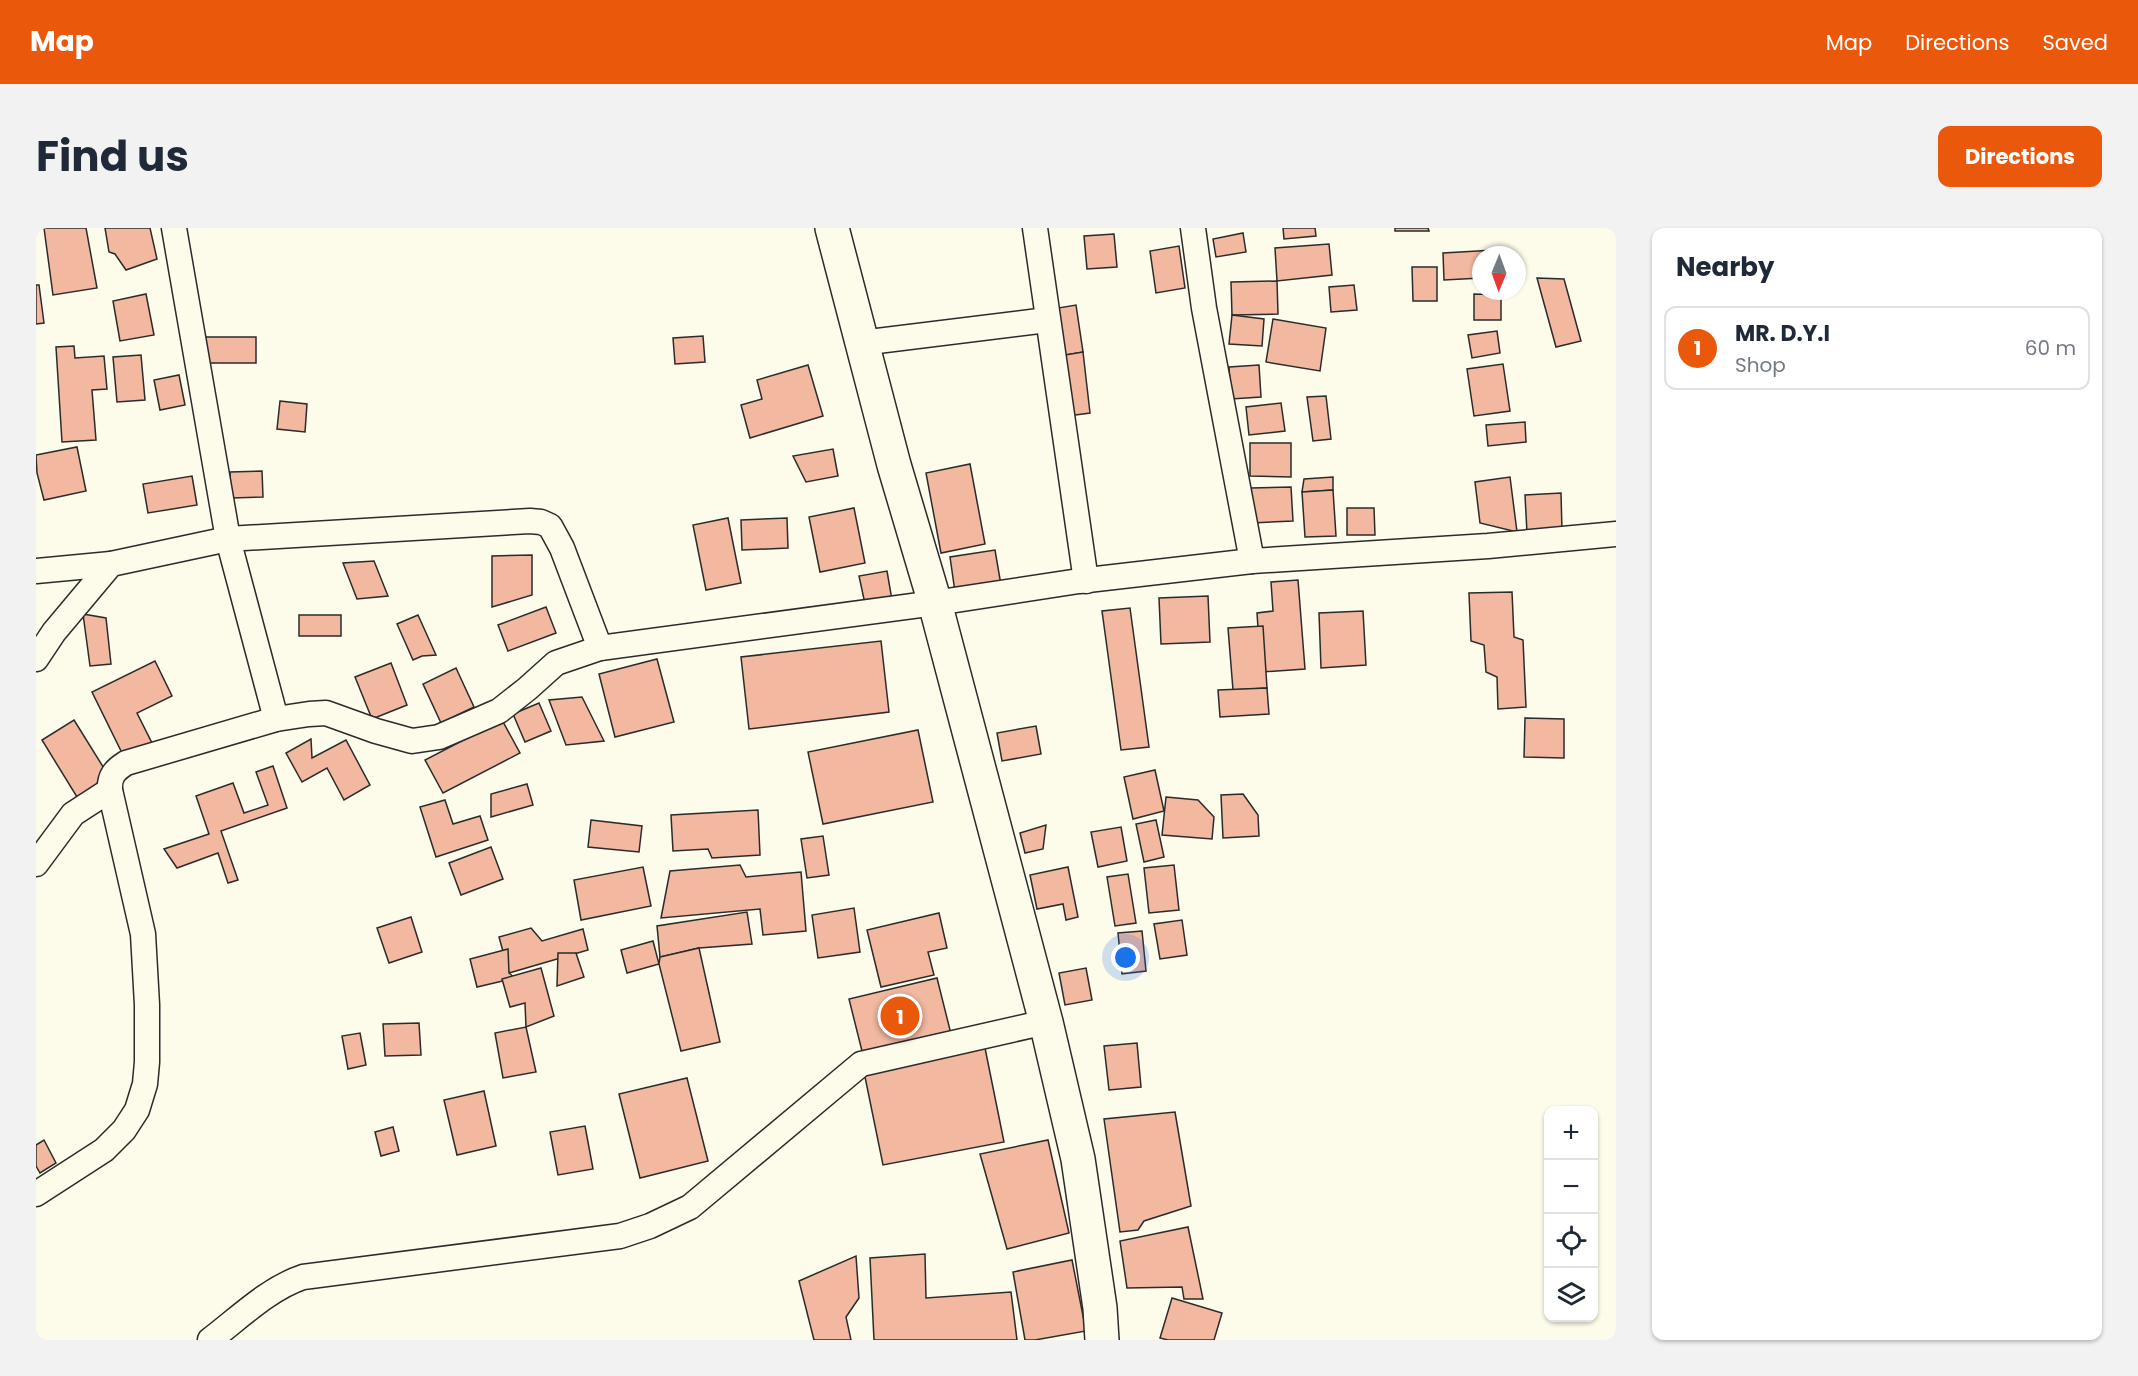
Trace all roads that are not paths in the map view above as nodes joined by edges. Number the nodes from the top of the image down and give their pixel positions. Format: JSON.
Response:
{"nodes":[{"id":1,"x":174,"y":228,"type":"edge"},
{"id":2,"x":832,"y":228,"type":"edge"},
{"id":3,"x":1035,"y":228,"type":"edge"},
{"id":4,"x":1193,"y":228,"type":"edge"},
{"id":5,"x":1047,"y":320,"type":"junction"},
{"id":6,"x":861,"y":343,"type":"junction"},
{"id":7,"x":1616,"y":534,"type":"edge"},
{"id":8,"x":228,"y":539,"type":"junction"},
{"id":9,"x":1252,"y":561,"type":"junction"},
{"id":10,"x":111,"y":564,"type":"junction"},
{"id":11,"x":36,"y":571,"type":"edge"},
{"id":12,"x":1086,"y":580,"type":"junction"},
{"id":13,"x":935,"y":603,"type":"junction"},
{"id":14,"x":600,"y":648,"type":"junction"},
{"id":15,"x":36,"y":659,"type":"edge"},
{"id":16,"x":276,"y":718,"type":"junction"},
{"id":17,"x":110,"y":790,"type":"junction"},
{"id":18,"x":36,"y":864,"type":"edge"},
{"id":19,"x":1046,"y":1022,"type":"junction"},
{"id":20,"x":36,"y":1194,"type":"edge"},
{"id":21,"x":210,"y":1340,"type":"edge"},
{"id":22,"x":1102,"y":1340,"type":"edge"}],
"edges":[{"from":1,"to":8,"type":"street"},
{"from":2,"to":6,"type":"main road"},
{"from":3,"to":5,"type":"street"},
{"from":4,"to":9,"type":"street"},
{"from":5,"to":6,"type":"street"},
{"from":5,"to":12,"type":"street"},
{"from":6,"to":13,"type":"main road"},
{"from":7,"to":9,"type":"street"},
{"from":8,"to":10,"type":"street"},
{"from":8,"to":14,"type":"street"},
{"from":8,"to":16,"type":"street"},
{"from":9,"to":12,"type":"street"},
{"from":10,"to":11,"type":"street"},
{"from":10,"to":15,"type":"street"},
{"from":12,"to":13,"type":"street"},
{"from":13,"to":14,"type":"street"},
{"from":13,"to":19,"type":"main road"},
{"from":14,"to":16,"type":"street"},
{"from":16,"to":17,"type":"street"},
{"from":17,"to":18,"type":"street"},
{"from":17,"to":20,"type":"street"},
{"from":19,"to":21,"type":"street"},
{"from":19,"to":22,"type":"main road"}]}
